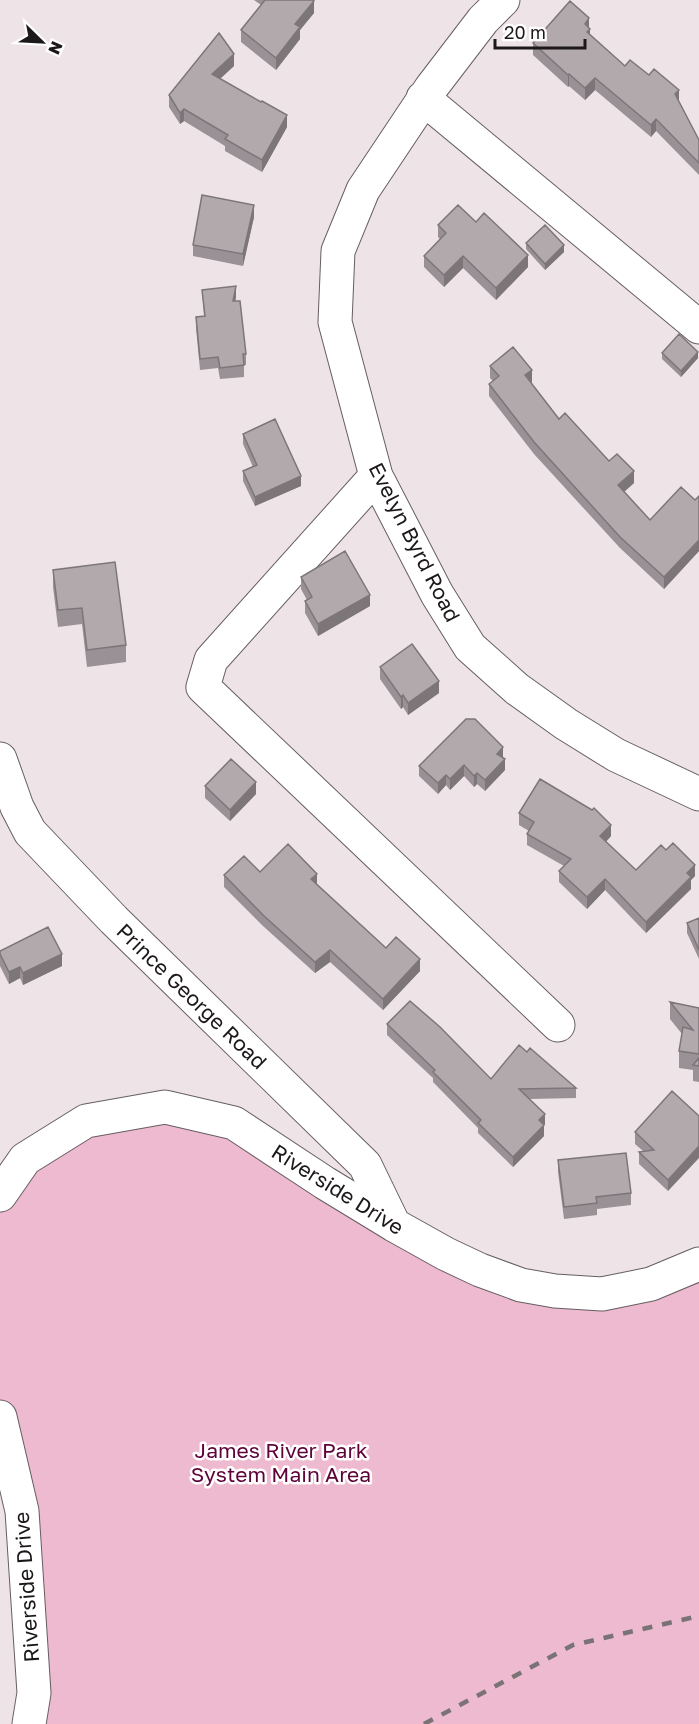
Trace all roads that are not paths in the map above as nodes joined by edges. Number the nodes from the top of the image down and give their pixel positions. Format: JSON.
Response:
{"nodes":[{"id":1,"x":503,"y":0,"type":"edge"},
{"id":2,"x":423,"y":98,"type":"junction"},
{"id":3,"x":699,"y":327,"type":"edge"},
{"id":4,"x":376,"y":476,"type":"junction"},
{"id":5,"x":0,"y":759,"type":"edge"},
{"id":6,"x":699,"y":794,"type":"edge"},
{"id":7,"x":558,"y":1026,"type":"dead end"},
{"id":8,"x":0,"y":1196,"type":"edge"},
{"id":9,"x":394,"y":1225,"type":"junction"},
{"id":10,"x":699,"y":1264,"type":"edge"},
{"id":11,"x":0,"y":1417,"type":"edge"},
{"id":12,"x":29,"y":1724,"type":"edge"}],
"edges":[{"from":1,"to":2,"type":"street","name":"Evelyn Byrd Road"},
{"from":2,"to":3,"type":"street"},
{"from":2,"to":4,"type":"street","name":"Evelyn Byrd Road"},
{"from":4,"to":6,"type":"street","name":"Evelyn Byrd Road"},
{"from":4,"to":7,"type":"street"},
{"from":5,"to":9,"type":"street","name":"Prince George Road"},
{"from":8,"to":9,"type":"street","name":"Riverside Drive"},
{"from":9,"to":10,"type":"street","name":"Riverside Drive"},
{"from":11,"to":12,"type":"street","name":"Riverside Drive"}]}
